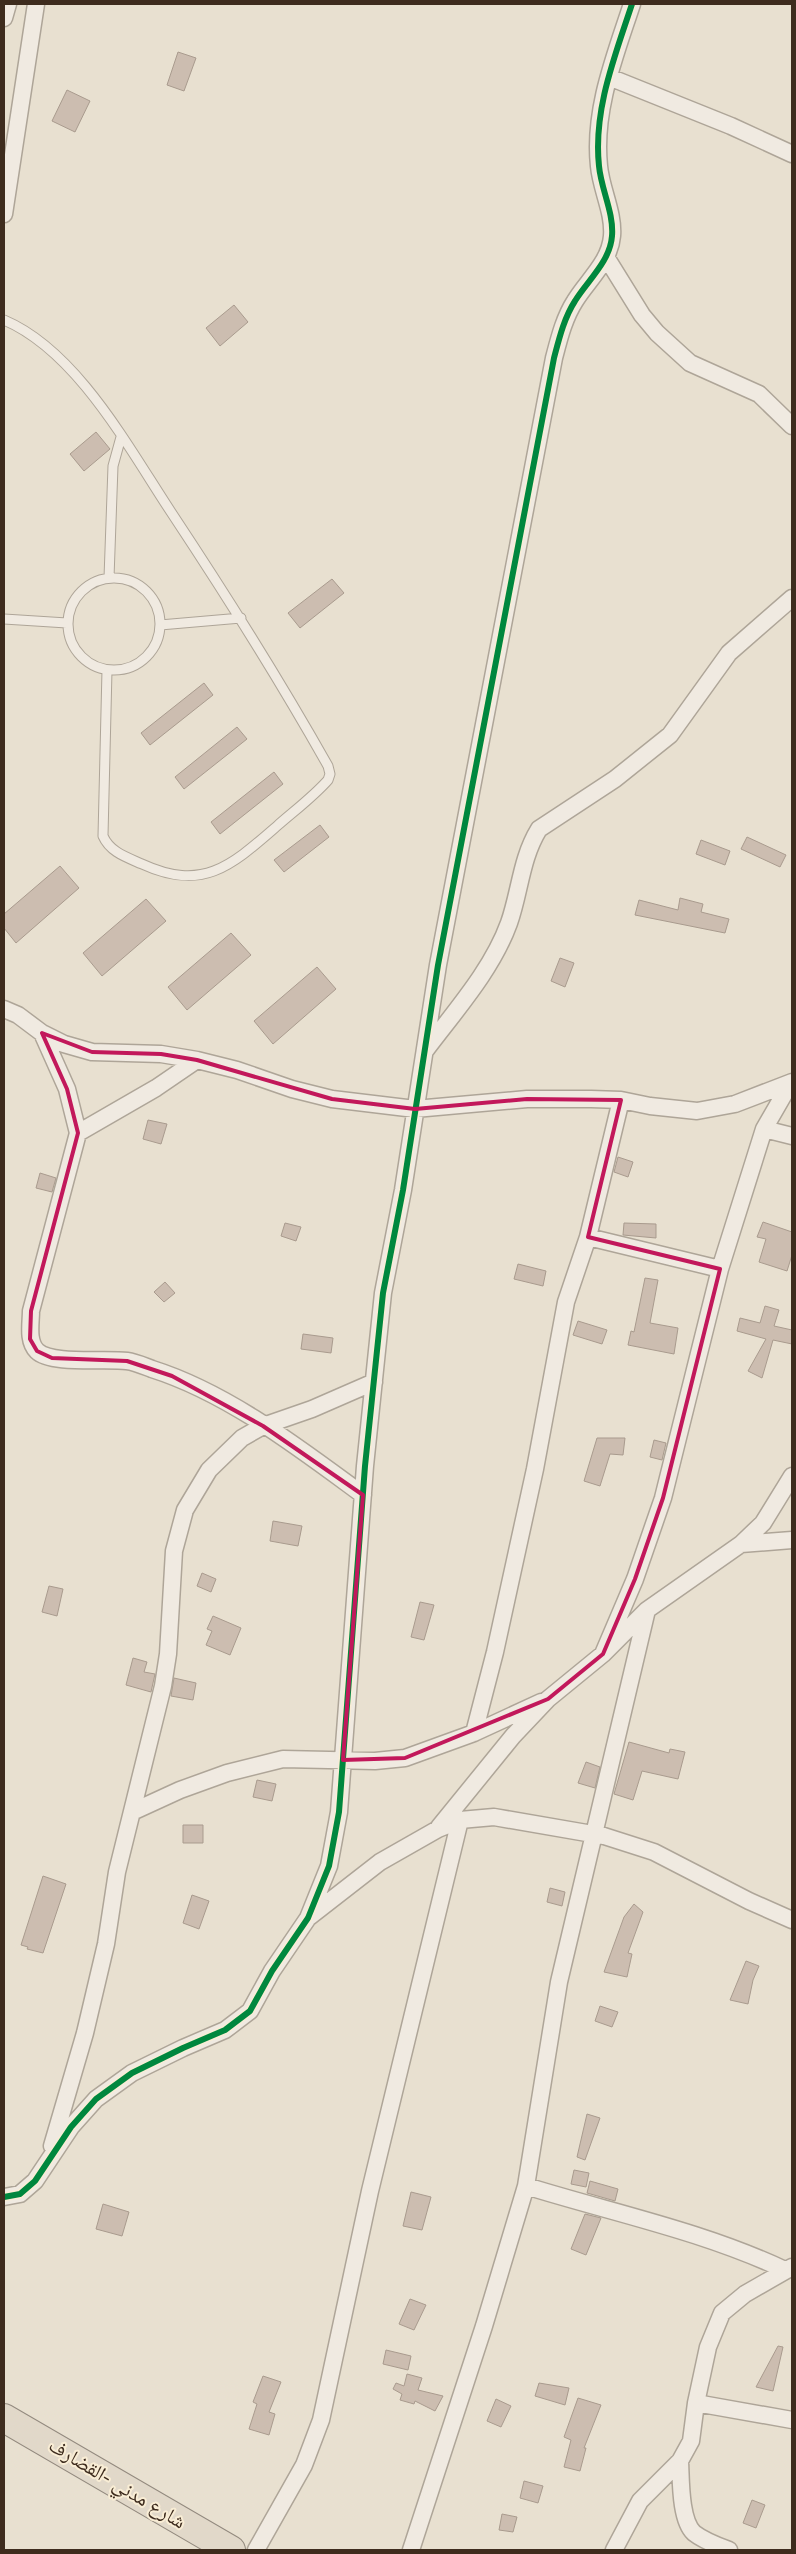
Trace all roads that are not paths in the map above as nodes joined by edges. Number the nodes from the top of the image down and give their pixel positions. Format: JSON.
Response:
{"nodes":[{"id":1,"x":8,"y":4,"type":"edge"},
{"id":2,"x":36,"y":4,"type":"edge"},
{"id":3,"x":632,"y":4,"type":"edge"},
{"id":4,"x":4,"y":18,"type":"edge"},
{"id":5,"x":609,"y":77,"type":"junction"},
{"id":6,"x":792,"y":154,"type":"edge"},
{"id":7,"x":4,"y":214,"type":"edge"},
{"id":8,"x":606,"y":257,"type":"junction"},
{"id":9,"x":4,"y":320,"type":"edge"},
{"id":10,"x":792,"y":426,"type":"edge"},
{"id":11,"x":122,"y":437,"type":"junction"},
{"id":12,"x":109,"y":578,"type":"junction"},
{"id":13,"x":792,"y":598,"type":"edge"},
{"id":14,"x":241,"y":618,"type":"junction"},
{"id":15,"x":4,"y":619,"type":"edge"},
{"id":16,"x":67,"y":623,"type":"junction"},
{"id":17,"x":160,"y":625,"type":"junction"},
{"id":18,"x":107,"y":670,"type":"junction"},
{"id":19,"x":4,"y":1009,"type":"edge"},
{"id":20,"x":42,"y":1033,"type":"junction"},
{"id":21,"x":424,"y":1052,"type":"junction"},
{"id":22,"x":197,"y":1060,"type":"junction"},
{"id":23,"x":791,"y":1083,"type":"edge"},
{"id":24,"x":621,"y":1100,"type":"junction"},
{"id":25,"x":415,"y":1109,"type":"junction"},
{"id":26,"x":764,"y":1129,"type":"junction"},
{"id":27,"x":78,"y":1133,"type":"junction"},
{"id":28,"x":792,"y":1136,"type":"edge"},
{"id":29,"x":588,"y":1237,"type":"junction"},
{"id":30,"x":720,"y":1269,"type":"junction"},
{"id":31,"x":374,"y":1382,"type":"junction"},
{"id":32,"x":264,"y":1426,"type":"junction"},
{"id":33,"x":792,"y":1476,"type":"edge"},
{"id":34,"x":364,"y":1495,"type":"junction"},
{"id":35,"x":792,"y":1540,"type":"edge"},
{"id":36,"x":741,"y":1544,"type":"junction"},
{"id":37,"x":647,"y":1610,"type":"junction"},
{"id":38,"x":603,"y":1654,"type":"junction"},
{"id":39,"x":548,"y":1700,"type":"junction"},
{"id":40,"x":474,"y":1733,"type":"junction"},
{"id":41,"x":343,"y":1760,"type":"junction"},
{"id":42,"x":132,"y":1812,"type":"junction"},
{"id":43,"x":460,"y":1820,"type":"junction"},
{"id":44,"x":438,"y":1828,"type":"junction"},
{"id":45,"x":595,"y":1835,"type":"junction"},
{"id":46,"x":308,"y":1918,"type":"junction"},
{"id":47,"x":792,"y":1920,"type":"edge"},
{"id":48,"x":47,"y":2164,"type":"junction"},
{"id":49,"x":526,"y":2186,"type":"junction"},
{"id":50,"x":4,"y":2197,"type":"edge"},
{"id":51,"x":789,"y":2269,"type":"edge"},
{"id":52,"x":696,"y":2403,"type":"junction"},
{"id":53,"x":4,"y":2418,"type":"edge"},
{"id":54,"x":792,"y":2420,"type":"edge"},
{"id":55,"x":680,"y":2461,"type":"junction"},
{"id":56,"x":231,"y":2550,"type":"edge"},
{"id":57,"x":256,"y":2550,"type":"edge"},
{"id":58,"x":411,"y":2550,"type":"edge"},
{"id":59,"x":614,"y":2550,"type":"edge"},
{"id":60,"x":729,"y":2550,"type":"edge"}],
"edges":[{"from":1,"to":4,"type":"street"},
{"from":2,"to":7,"type":"street"},
{"from":3,"to":5,"type":"street"},
{"from":5,"to":6,"type":"street"},
{"from":5,"to":8,"type":"street"},
{"from":8,"to":10,"type":"street"},
{"from":8,"to":21,"type":"street"},
{"from":9,"to":11,"type":"lane"},
{"from":11,"to":12,"type":"lane"},
{"from":11,"to":14,"type":"lane"},
{"from":12,"to":16,"type":"lane"},
{"from":12,"to":17,"type":"lane"},
{"from":13,"to":21,"type":"street"},
{"from":14,"to":17,"type":"lane"},
{"from":14,"to":18,"type":"lane"},
{"from":15,"to":16,"type":"lane"},
{"from":16,"to":18,"type":"lane"},
{"from":17,"to":18,"type":"lane"},
{"from":19,"to":20,"type":"street"},
{"from":20,"to":22,"type":"street"},
{"from":20,"to":27,"type":"street"},
{"from":21,"to":25,"type":"street"},
{"from":22,"to":25,"type":"street"},
{"from":22,"to":27,"type":"street"},
{"from":23,"to":24,"type":"street"},
{"from":23,"to":26,"type":"street"},
{"from":24,"to":25,"type":"street"},
{"from":24,"to":29,"type":"street"},
{"from":25,"to":31,"type":"street"},
{"from":26,"to":28,"type":"street"},
{"from":26,"to":30,"type":"street"},
{"from":27,"to":32,"type":"street"},
{"from":29,"to":30,"type":"street"},
{"from":29,"to":40,"type":"street"},
{"from":30,"to":38,"type":"street"},
{"from":31,"to":32,"type":"street"},
{"from":31,"to":34,"type":"street"},
{"from":32,"to":34,"type":"street"},
{"from":32,"to":42,"type":"street"},
{"from":33,"to":36,"type":"street"},
{"from":34,"to":41,"type":"street"},
{"from":35,"to":36,"type":"street"},
{"from":36,"to":37,"type":"street"},
{"from":37,"to":38,"type":"street"},
{"from":37,"to":45,"type":"street"},
{"from":38,"to":39,"type":"street"},
{"from":39,"to":40,"type":"street"},
{"from":39,"to":44,"type":"street"},
{"from":40,"to":41,"type":"street"},
{"from":41,"to":42,"type":"street"},
{"from":41,"to":46,"type":"street"},
{"from":42,"to":48,"type":"street"},
{"from":43,"to":44,"type":"street"},
{"from":43,"to":45,"type":"street"},
{"from":43,"to":57,"type":"street"},
{"from":44,"to":46,"type":"street"},
{"from":45,"to":47,"type":"street"},
{"from":45,"to":49,"type":"street"},
{"from":46,"to":48,"type":"street"},
{"from":48,"to":50,"type":"street"},
{"from":49,"to":51,"type":"street"},
{"from":49,"to":58,"type":"street"},
{"from":51,"to":52,"type":"street"},
{"from":52,"to":54,"type":"street"},
{"from":52,"to":55,"type":"street"},
{"from":53,"to":56,"type":"highway","name":"شارع مدني -القضارف"},
{"from":55,"to":59,"type":"street"},
{"from":55,"to":60,"type":"street"}]}
